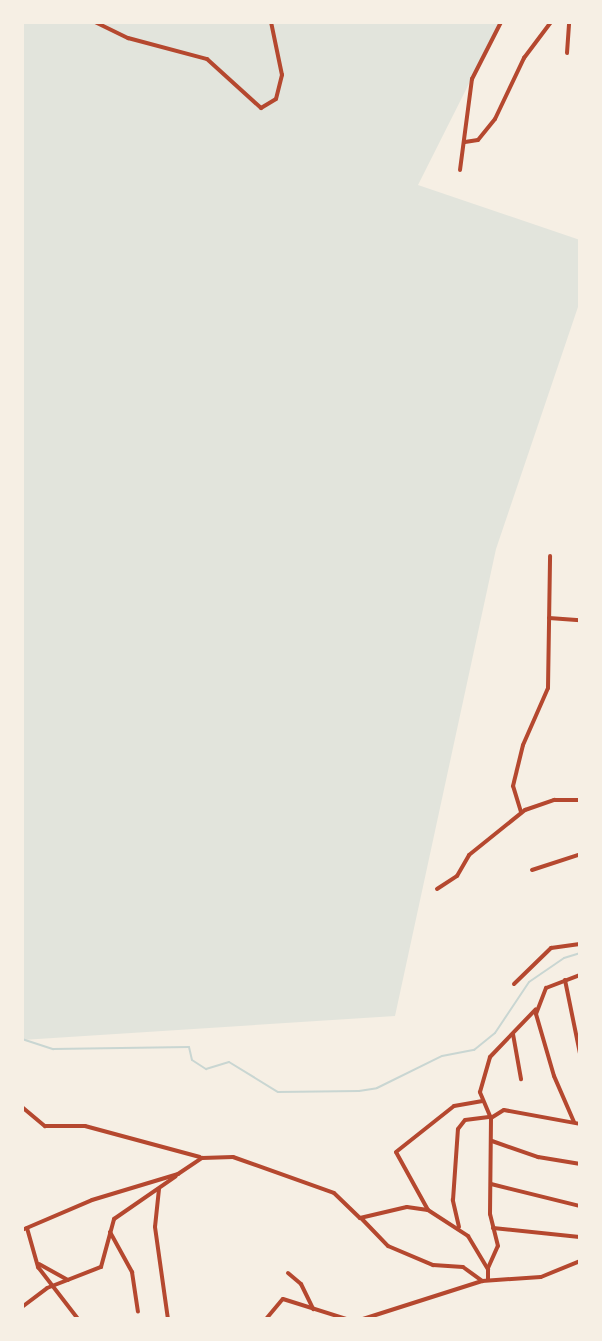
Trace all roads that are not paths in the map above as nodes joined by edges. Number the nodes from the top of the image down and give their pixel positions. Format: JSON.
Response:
{"nodes":[{"id":1,"x":95,"y":22,"type":"edge"},
{"id":2,"x":271,"y":22,"type":"edge"},
{"id":3,"x":501,"y":22,"type":"edge"},
{"id":4,"x":551,"y":22,"type":"edge"},
{"id":5,"x":569,"y":22,"type":"edge"},
{"id":6,"x":567,"y":53,"type":"dead end"},
{"id":7,"x":465,"y":142,"type":"junction"},
{"id":8,"x":460,"y":170,"type":"dead end"},
{"id":9,"x":550,"y":556,"type":"dead end"},
{"id":10,"x":549,"y":618,"type":"junction"},
{"id":11,"x":580,"y":620,"type":"edge"},
{"id":12,"x":580,"y":800,"type":"edge"},
{"id":13,"x":521,"y":812,"type":"junction"},
{"id":14,"x":580,"y":816,"type":"edge"},
{"id":15,"x":578,"y":855,"type":"junction"},
{"id":16,"x":532,"y":870,"type":"dead end"},
{"id":17,"x":580,"y":873,"type":"edge"},
{"id":18,"x":437,"y":889,"type":"dead end"},
{"id":19,"x":580,"y":944,"type":"edge"},
{"id":20,"x":580,"y":975,"type":"edge"},
{"id":21,"x":565,"y":980,"type":"junction"},
{"id":22,"x":514,"y":984,"type":"dead end"},
{"id":23,"x":536,"y":1009,"type":"junction"},
{"id":24,"x":513,"y":1031,"type":"junction"},
{"id":25,"x":580,"y":1054,"type":"edge"},
{"id":26,"x":521,"y":1079,"type":"dead end"},
{"id":27,"x":483,"y":1101,"type":"junction"},
{"id":28,"x":22,"y":1107,"type":"edge"},
{"id":29,"x":491,"y":1118,"type":"junction"},
{"id":30,"x":577,"y":1123,"type":"edge"},
{"id":31,"x":492,"y":1141,"type":"junction"},
{"id":32,"x":202,"y":1158,"type":"junction"},
{"id":33,"x":580,"y":1164,"type":"edge"},
{"id":34,"x":178,"y":1174,"type":"junction"},
{"id":35,"x":491,"y":1184,"type":"junction"},
{"id":36,"x":159,"y":1189,"type":"junction"},
{"id":37,"x":580,"y":1206,"type":"edge"},
{"id":38,"x":428,"y":1210,"type":"junction"},
{"id":39,"x":360,"y":1218,"type":"junction"},
{"id":40,"x":493,"y":1228,"type":"junction"},
{"id":41,"x":25,"y":1229,"type":"edge"},
{"id":42,"x":460,"y":1229,"type":"junction"},
{"id":43,"x":110,"y":1232,"type":"junction"},
{"id":44,"x":580,"y":1237,"type":"edge"},
{"id":45,"x":580,"y":1261,"type":"edge"},
{"id":46,"x":36,"y":1263,"type":"junction"},
{"id":47,"x":488,"y":1269,"type":"junction"},
{"id":48,"x":288,"y":1273,"type":"dead end"},
{"id":49,"x":68,"y":1280,"type":"junction"},
{"id":50,"x":485,"y":1280,"type":"junction"},
{"id":51,"x":52,"y":1286,"type":"junction"},
{"id":52,"x":22,"y":1307,"type":"edge"},
{"id":53,"x":313,"y":1309,"type":"junction"},
{"id":54,"x":138,"y":1312,"type":"dead end"},
{"id":55,"x":268,"y":1317,"type":"edge"},
{"id":56,"x":78,"y":1319,"type":"edge"},
{"id":57,"x":168,"y":1319,"type":"edge"},
{"id":58,"x":347,"y":1319,"type":"edge"},
{"id":59,"x":363,"y":1319,"type":"edge"}],
"edges":[{"from":1,"to":2,"type":"street"},
{"from":3,"to":7,"type":"street"},
{"from":4,"to":7,"type":"street"},
{"from":5,"to":6,"type":"street"},
{"from":7,"to":8,"type":"street"},
{"from":9,"to":10,"type":"street"},
{"from":10,"to":11,"type":"street"},
{"from":10,"to":13,"type":"street"},
{"from":12,"to":13,"type":"street"},
{"from":13,"to":18,"type":"street"},
{"from":14,"to":15,"type":"street"},
{"from":15,"to":16,"type":"street"},
{"from":15,"to":17,"type":"street"},
{"from":19,"to":22,"type":"street"},
{"from":20,"to":21,"type":"street"},
{"from":21,"to":23,"type":"street"},
{"from":21,"to":25,"type":"street"},
{"from":23,"to":24,"type":"street"},
{"from":23,"to":30,"type":"street"},
{"from":24,"to":26,"type":"street"},
{"from":24,"to":27,"type":"street"},
{"from":27,"to":29,"type":"street"},
{"from":27,"to":38,"type":"street"},
{"from":28,"to":32,"type":"street"},
{"from":29,"to":30,"type":"street"},
{"from":29,"to":31,"type":"street"},
{"from":29,"to":42,"type":"street"},
{"from":31,"to":33,"type":"street"},
{"from":31,"to":35,"type":"street"},
{"from":32,"to":34,"type":"street"},
{"from":32,"to":39,"type":"street"},
{"from":34,"to":36,"type":"street"},
{"from":34,"to":41,"type":"street"},
{"from":35,"to":37,"type":"street"},
{"from":35,"to":40,"type":"street"},
{"from":36,"to":43,"type":"street"},
{"from":36,"to":57,"type":"street"},
{"from":38,"to":39,"type":"street"},
{"from":38,"to":42,"type":"street"},
{"from":39,"to":50,"type":"street"},
{"from":40,"to":44,"type":"street"},
{"from":40,"to":47,"type":"street"},
{"from":41,"to":46,"type":"street"},
{"from":42,"to":47,"type":"street"},
{"from":43,"to":49,"type":"street"},
{"from":43,"to":54,"type":"street"},
{"from":45,"to":50,"type":"street"},
{"from":46,"to":49,"type":"street"},
{"from":46,"to":51,"type":"street"},
{"from":47,"to":50,"type":"street"},
{"from":48,"to":53,"type":"street"},
{"from":49,"to":51,"type":"street"},
{"from":50,"to":59,"type":"street"},
{"from":51,"to":52,"type":"street"},
{"from":51,"to":56,"type":"street"},
{"from":53,"to":55,"type":"street"},
{"from":53,"to":58,"type":"street"}]}
